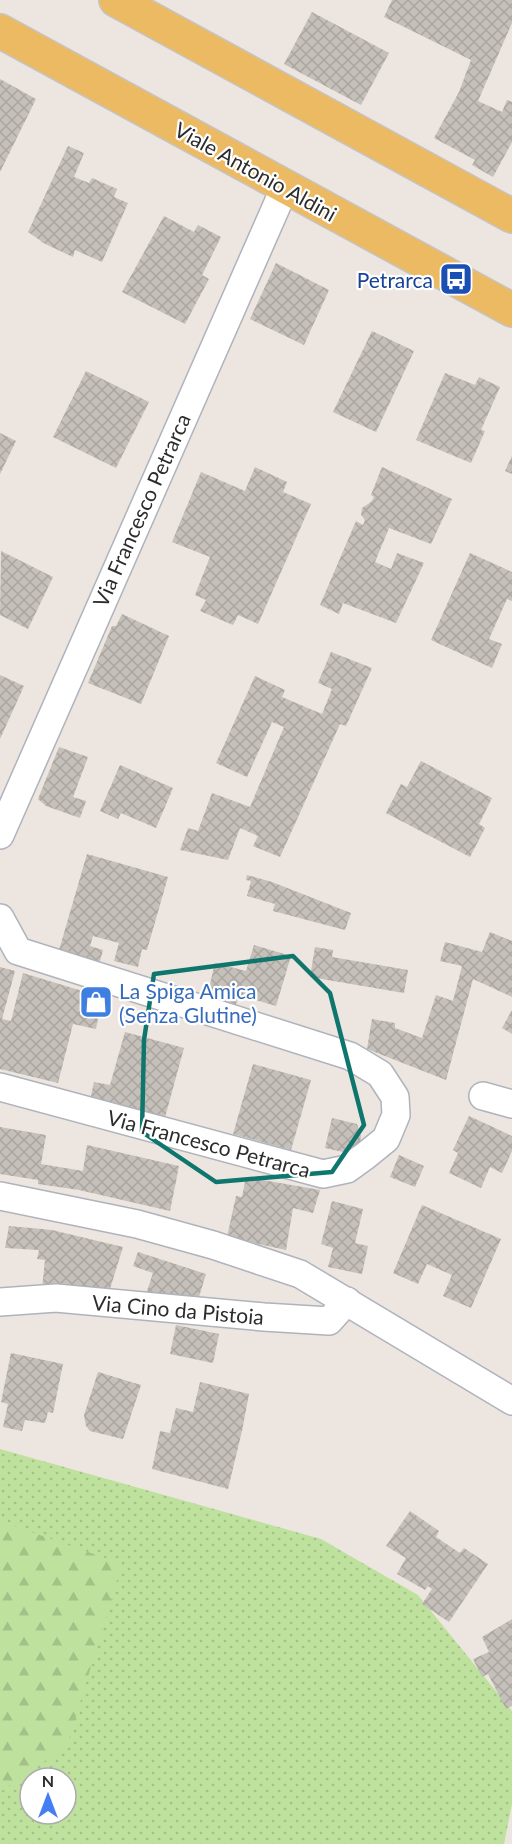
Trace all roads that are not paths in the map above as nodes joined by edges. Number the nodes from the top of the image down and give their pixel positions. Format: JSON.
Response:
{"nodes":[{"id":1,"x":116,"y":0,"type":"edge"},
{"id":2,"x":0,"y":31,"type":"edge"},
{"id":3,"x":285,"y":186,"type":"junction"},
{"id":4,"x":512,"y":216,"type":"edge"},
{"id":5,"x":512,"y":310,"type":"edge"},
{"id":6,"x":0,"y":835,"type":"edge"},
{"id":7,"x":0,"y":918,"type":"edge"},
{"id":8,"x":0,"y":1087,"type":"edge"},
{"id":9,"x":483,"y":1096,"type":"dead end"},
{"id":10,"x":512,"y":1104,"type":"edge"},
{"id":11,"x":0,"y":1196,"type":"edge"},
{"id":12,"x":347,"y":1301,"type":"junction"},
{"id":13,"x":0,"y":1302,"type":"edge"},
{"id":14,"x":512,"y":1401,"type":"edge"}],
"edges":[{"from":1,"to":4,"type":"main road"},
{"from":2,"to":3,"type":"main road","name":"Viale Antonio Aldini"},
{"from":3,"to":5,"type":"main road","name":"Viale Antonio Aldini"},
{"from":3,"to":6,"type":"street","name":"Via Francesco Petrarca"},
{"from":7,"to":8,"type":"street","name":"Via Francesco Petrarca"},
{"from":9,"to":10,"type":"street"},
{"from":11,"to":12,"type":"street"},
{"from":12,"to":13,"type":"street","name":"Via Cino da Pistoia"},
{"from":12,"to":14,"type":"street"}]}
